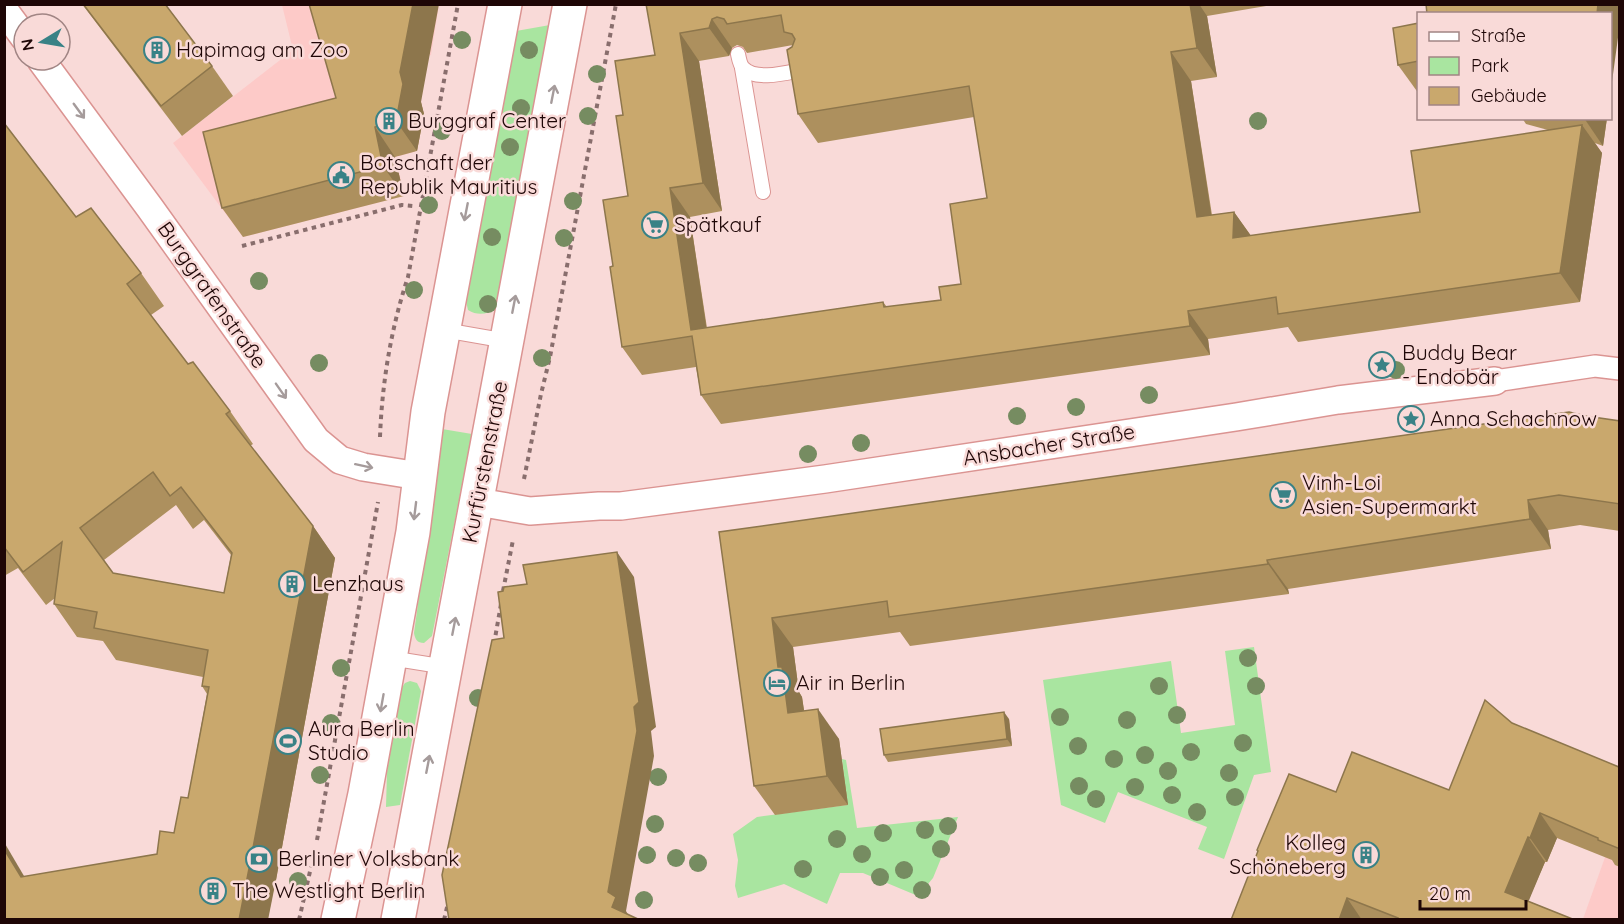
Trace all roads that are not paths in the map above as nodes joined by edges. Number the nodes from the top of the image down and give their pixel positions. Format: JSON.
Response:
{"nodes":[{"id":1,"x":505,"y":4,"type":"edge"},
{"id":2,"x":570,"y":4,"type":"edge"},
{"id":3,"x":806,"y":69,"type":"edge"},
{"id":4,"x":50,"y":72,"type":"edge"},
{"id":5,"x":763,"y":192,"type":"dead end"},
{"id":6,"x":444,"y":330,"type":"junction"},
{"id":7,"x":507,"y":341,"type":"junction"},
{"id":8,"x":1620,"y":369,"type":"edge"},
{"id":9,"x":1495,"y":381,"type":"joint"},
{"id":10,"x":419,"y":476,"type":"junction"},
{"id":11,"x":478,"y":502,"type":"junction"},
{"id":12,"x":390,"y":658,"type":"junction"},
{"id":13,"x":446,"y":667,"type":"junction"},
{"id":14,"x":338,"y":920,"type":"edge"},
{"id":15,"x":398,"y":920,"type":"edge"}],
"edges":[{"from":1,"to":6,"type":"main road","one_way":true},
{"from":7,"to":2,"type":"main road","name":"Kurfürstenstraße","one_way":true},
{"from":3,"to":5,"type":"lane"},
{"from":4,"to":10,"type":"street","name":"Burggrafenstraße","one_way":true},
{"from":6,"to":7,"type":"lane"},
{"from":6,"to":10,"type":"main road"},
{"from":7,"to":11,"type":"main road","name":"Kurfürstenstraße"},
{"from":8,"to":9,"type":"street","name":"Ansbacher Straße"},
{"from":9,"to":11,"type":"street","name":"Ansbacher Straße"},
{"from":10,"to":12,"type":"main road","one_way":true},
{"from":13,"to":11,"type":"main road","name":"Kurfürstenstraße","one_way":true},
{"from":12,"to":13,"type":"lane"},
{"from":12,"to":14,"type":"main road","one_way":true},
{"from":15,"to":13,"type":"main road","name":"Kurfürstenstraße","one_way":true}]}
